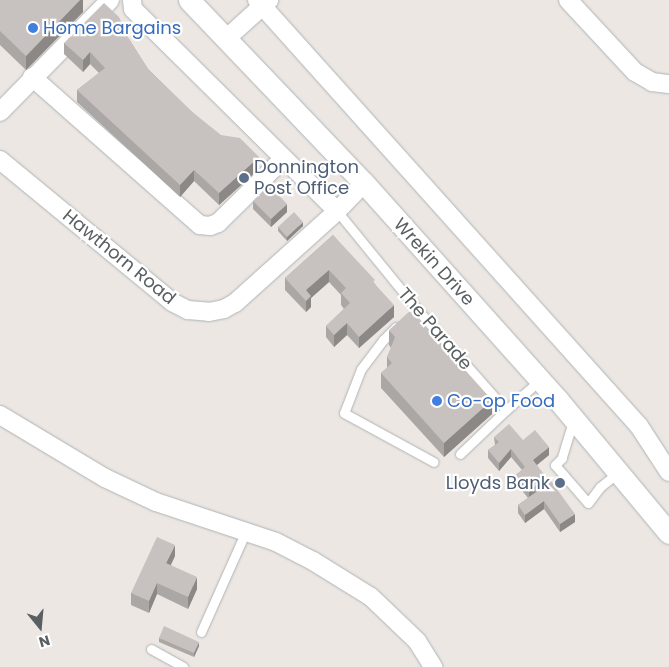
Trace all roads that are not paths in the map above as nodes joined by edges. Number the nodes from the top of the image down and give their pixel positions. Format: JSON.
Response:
{"nodes":[{"id":1,"x":110,"y":0,"type":"edge"},
{"id":2,"x":132,"y":0,"type":"edge"},
{"id":3,"x":189,"y":0,"type":"edge"},
{"id":4,"x":568,"y":0,"type":"edge"},
{"id":5,"x":263,"y":2,"type":"edge"},
{"id":6,"x":227,"y":38,"type":"junction"},
{"id":7,"x":32,"y":77,"type":"junction"},
{"id":8,"x":669,"y":84,"type":"edge"},
{"id":9,"x":0,"y":112,"type":"edge"},
{"id":10,"x":283,"y":159,"type":"junction"},
{"id":11,"x":0,"y":160,"type":"edge"},
{"id":12,"x":364,"y":182,"type":"junction"},
{"id":13,"x":337,"y":210,"type":"junction"},
{"id":14,"x":410,"y":315,"type":"junction"},
{"id":15,"x":540,"y":380,"type":"junction"},
{"id":16,"x":506,"y":410,"type":"junction"},
{"id":17,"x":0,"y":415,"type":"edge"},
{"id":18,"x":573,"y":418,"type":"junction"},
{"id":19,"x":460,"y":454,"type":"dead end"},
{"id":20,"x":434,"y":462,"type":"dead end"},
{"id":21,"x":617,"y":472,"type":"junction"},
{"id":22,"x":669,"y":472,"type":"edge"},
{"id":23,"x":245,"y":533,"type":"junction"},
{"id":24,"x":669,"y":533,"type":"edge"},
{"id":25,"x":201,"y":632,"type":"dead end"},
{"id":26,"x":151,"y":649,"type":"dead end"},
{"id":27,"x":183,"y":667,"type":"edge"},
{"id":28,"x":434,"y":667,"type":"edge"}],
"edges":[{"from":1,"to":7,"type":"street"},
{"from":2,"to":10,"type":"street","name":"The Parade"},
{"from":3,"to":6,"type":"street","name":"Wrekin Drive"},
{"from":4,"to":8,"type":"street"},
{"from":5,"to":6,"type":"street"},
{"from":5,"to":22,"type":"street"},
{"from":6,"to":12,"type":"street","name":"Wrekin Drive"},
{"from":7,"to":9,"type":"street"},
{"from":7,"to":10,"type":"street"},
{"from":10,"to":13,"type":"street","name":"The Parade"},
{"from":11,"to":13,"type":"street","name":"Hawthorn Road"},
{"from":12,"to":13,"type":"street"},
{"from":12,"to":15,"type":"street","name":"Wrekin Drive"},
{"from":13,"to":14,"type":"lane","name":"The Parade"},
{"from":14,"to":16,"type":"lane","name":"The Parade"},
{"from":14,"to":20,"type":"lane"},
{"from":15,"to":16,"type":"lane"},
{"from":15,"to":18,"type":"street","name":"Wrekin Drive"},
{"from":16,"to":19,"type":"lane"},
{"from":17,"to":23,"type":"street"},
{"from":18,"to":21,"type":"street","name":"Wrekin Drive"},
{"from":18,"to":21,"type":"lane"},
{"from":21,"to":24,"type":"street","name":"Wrekin Drive"},
{"from":23,"to":25,"type":"lane"},
{"from":23,"to":28,"type":"street"},
{"from":26,"to":27,"type":"lane"}]}
